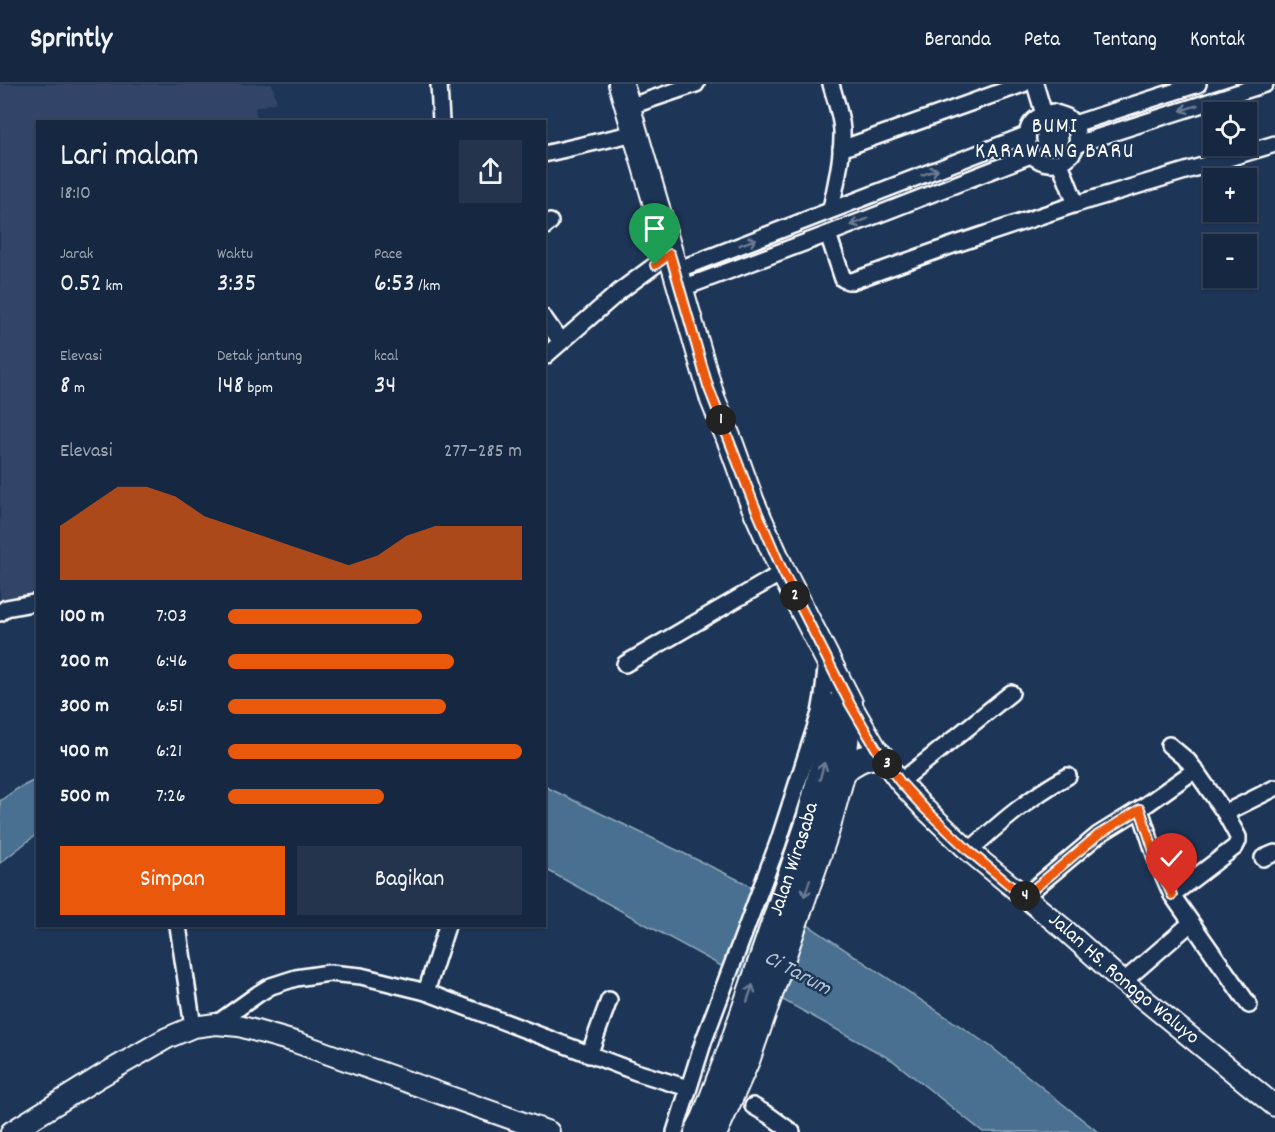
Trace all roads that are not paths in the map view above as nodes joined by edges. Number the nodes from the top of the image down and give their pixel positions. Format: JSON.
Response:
{"nodes":[{"id":1,"x":439,"y":84,"type":"edge"},
{"id":2,"x":696,"y":84,"type":"edge"},
{"id":3,"x":831,"y":84,"type":"edge"},
{"id":4,"x":1023,"y":84,"type":"edge"},
{"id":5,"x":1035,"y":84,"type":"edge"},
{"id":6,"x":1198,"y":84,"type":"edge"},
{"id":7,"x":1265,"y":84,"type":"edge"},
{"id":8,"x":1272,"y":84,"type":"edge"},
{"id":9,"x":1275,"y":92,"type":"edge"},
{"id":10,"x":624,"y":95,"type":"edge"},
{"id":11,"x":1044,"y":114,"type":"junction"},
{"id":12,"x":441,"y":120,"type":"edge"},
{"id":13,"x":1074,"y":124,"type":"junction"},
{"id":14,"x":635,"y":133,"type":"junction"},
{"id":15,"x":1026,"y":135,"type":"junction"},
{"id":16,"x":1077,"y":144,"type":"junction"},
{"id":17,"x":1275,"y":144,"type":"edge"},
{"id":18,"x":841,"y":148,"type":"junction"},
{"id":19,"x":546,"y":154,"type":"edge"},
{"id":20,"x":1031,"y":155,"type":"junction"},
{"id":21,"x":1060,"y":163,"type":"junction"},
{"id":22,"x":1076,"y":204,"type":"junction"},
{"id":23,"x":831,"y":209,"type":"junction"},
{"id":24,"x":828,"y":234,"type":"junction"},
{"id":25,"x":720,"y":253,"type":"junction"},
{"id":26,"x":675,"y":271,"type":"junction"},
{"id":27,"x":727,"y":272,"type":"junction"},
{"id":28,"x":546,"y":321,"type":"edge"},
{"id":29,"x":561,"y":342,"type":"junction"},
{"id":30,"x":546,"y":355,"type":"edge"},
{"id":31,"x":783,"y":572,"type":"junction"},
{"id":32,"x":36,"y":602,"type":"edge"},
{"id":33,"x":0,"y":613,"type":"edge"},
{"id":34,"x":827,"y":658,"type":"junction"},
{"id":35,"x":625,"y":663,"type":"dead end"},
{"id":36,"x":845,"y":693,"type":"junction"},
{"id":37,"x":1011,"y":693,"type":"dead end"},
{"id":38,"x":1169,"y":745,"type":"dead end"},
{"id":39,"x":880,"y":755,"type":"junction"},
{"id":40,"x":1195,"y":770,"type":"junction"},
{"id":41,"x":843,"y":772,"type":"junction"},
{"id":42,"x":1068,"y":776,"type":"dead end"},
{"id":43,"x":900,"y":782,"type":"junction"},
{"id":44,"x":1275,"y":788,"type":"edge"},
{"id":45,"x":1140,"y":809,"type":"junction"},
{"id":46,"x":1225,"y":813,"type":"junction"},
{"id":47,"x":816,"y":830,"type":"junction"},
{"id":48,"x":969,"y":851,"type":"junction"},
{"id":49,"x":1172,"y":895,"type":"junction"},
{"id":50,"x":1024,"y":897,"type":"junction"},
{"id":51,"x":1191,"y":923,"type":"junction"},
{"id":52,"x":178,"y":927,"type":"edge"},
{"id":53,"x":447,"y":927,"type":"edge"},
{"id":54,"x":1123,"y":982,"type":"junction"},
{"id":55,"x":426,"y":992,"type":"junction"},
{"id":56,"x":609,"y":1000,"type":"dead end"},
{"id":57,"x":1249,"y":1005,"type":"dead end"},
{"id":58,"x":216,"y":1024,"type":"junction"},
{"id":59,"x":193,"y":1027,"type":"junction"},
{"id":60,"x":740,"y":1053,"type":"junction"},
{"id":61,"x":589,"y":1055,"type":"junction"},
{"id":62,"x":688,"y":1088,"type":"junction"},
{"id":63,"x":753,"y":1106,"type":"dead end"},
{"id":64,"x":1275,"y":1106,"type":"edge"},
{"id":65,"x":11,"y":1132,"type":"edge"},
{"id":66,"x":549,"y":1132,"type":"edge"},
{"id":67,"x":675,"y":1132,"type":"edge"},
{"id":68,"x":698,"y":1132,"type":"edge"},
{"id":69,"x":715,"y":1132,"type":"edge"},
{"id":70,"x":792,"y":1132,"type":"edge"}],
"edges":[{"from":1,"to":12,"type":"street"},
{"from":2,"to":10,"type":"street"},
{"from":3,"to":18,"type":"street"},
{"from":4,"to":18,"type":"street"},
{"from":5,"to":11,"type":"street"},
{"from":6,"to":13,"type":"street"},
{"from":7,"to":16,"type":"street","one_way":true},
{"from":8,"to":9,"type":"street"},
{"from":10,"to":14,"type":"main road"},
{"from":11,"to":13,"type":"street"},
{"from":11,"to":15,"type":"street"},
{"from":13,"to":16,"type":"street"},
{"from":14,"to":19,"type":"street"},
{"from":14,"to":26,"type":"main road"},
{"from":15,"to":20,"type":"street"},
{"from":23,"to":15,"type":"street","one_way":true},
{"from":16,"to":21,"type":"street"},
{"from":17,"to":22,"type":"street"},
{"from":18,"to":23,"type":"street"},
{"from":20,"to":21,"type":"street"},
{"from":20,"to":24,"type":"street","one_way":true},
{"from":21,"to":22,"type":"street"},
{"from":22,"to":24,"type":"street"},
{"from":25,"to":23,"type":"street","one_way":true},
{"from":24,"to":27,"type":"street"},
{"from":25,"to":26,"type":"street"},
{"from":25,"to":27,"type":"street"},
{"from":26,"to":27,"type":"street"},
{"from":26,"to":29,"type":"street"},
{"from":26,"to":31,"type":"main road"},
{"from":28,"to":29,"type":"street"},
{"from":29,"to":30,"type":"street"},
{"from":31,"to":34,"type":"main road"},
{"from":31,"to":35,"type":"street"},
{"from":32,"to":33,"type":"street"},
{"from":34,"to":36,"type":"main road"},
{"from":34,"to":62,"type":"street"},
{"from":36,"to":39,"type":"street","name":"Jalan HS. Ronggo Waluyo"},
{"from":36,"to":41,"type":"main road","name":"Jalan Wirasaba"},
{"from":47,"to":36,"type":"main road","name":"Jalan Wirasaba","one_way":true},
{"from":37,"to":43,"type":"street"},
{"from":38,"to":40,"type":"street"},
{"from":39,"to":41,"type":"main road"},
{"from":39,"to":43,"type":"street","name":"Jalan HS. Ronggo Waluyo"},
{"from":40,"to":45,"type":"street"},
{"from":40,"to":46,"type":"street"},
{"from":41,"to":47,"type":"main road","name":"Jalan Wirasaba"},
{"from":42,"to":48,"type":"street"},
{"from":43,"to":48,"type":"street","name":"Jalan HS. Ronggo Waluyo"},
{"from":44,"to":46,"type":"street"},
{"from":45,"to":49,"type":"street"},
{"from":45,"to":50,"type":"street"},
{"from":46,"to":49,"type":"street"},
{"from":47,"to":60,"type":"main road","name":"Jalan Wirasaba"},
{"from":48,"to":50,"type":"street","name":"Jalan HS. Ronggo Waluyo"},
{"from":49,"to":51,"type":"street"},
{"from":50,"to":54,"type":"street","name":"Jalan HS. Ronggo Waluyo"},
{"from":51,"to":54,"type":"street"},
{"from":51,"to":57,"type":"street"},
{"from":52,"to":59,"type":"street"},
{"from":53,"to":55,"type":"street"},
{"from":54,"to":64,"type":"street","name":"Jalan HS. Ronggo Waluyo"},
{"from":55,"to":58,"type":"street"},
{"from":55,"to":61,"type":"street"},
{"from":56,"to":61,"type":"street"},
{"from":58,"to":59,"type":"street"},
{"from":58,"to":66,"type":"street"},
{"from":59,"to":65,"type":"street"},
{"from":60,"to":68,"type":"main road","name":"Jalan Wirasaba"},
{"from":60,"to":69,"type":"main road","name":"Jalan Wirasaba"},
{"from":61,"to":62,"type":"street"},
{"from":62,"to":67,"type":"street"},
{"from":63,"to":70,"type":"street"}]}
